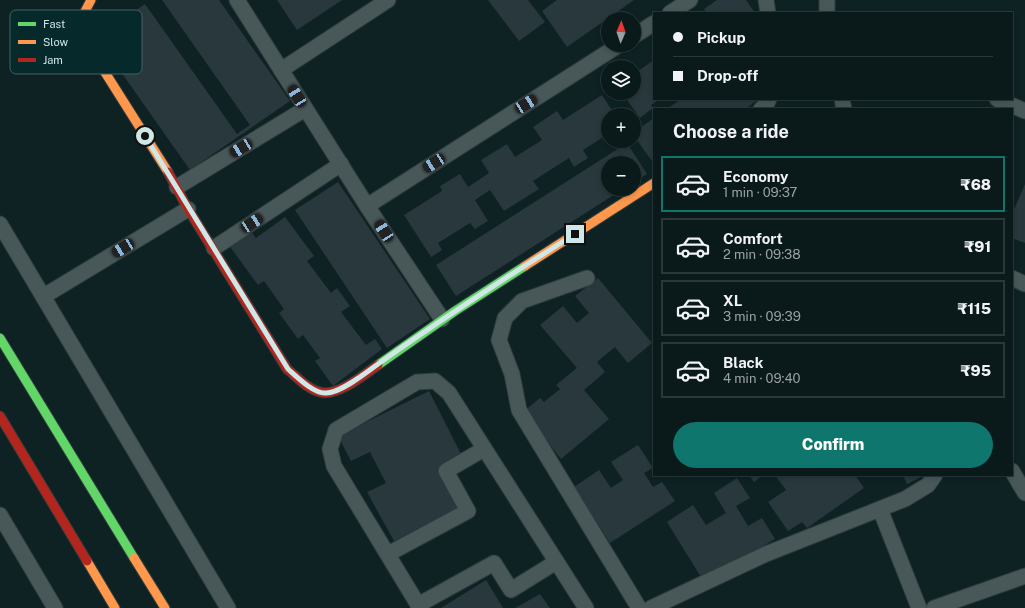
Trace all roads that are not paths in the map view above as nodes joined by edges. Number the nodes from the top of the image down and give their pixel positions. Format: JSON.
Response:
{"nodes":[{"id":1,"x":91,"y":0,"type":"edge"},
{"id":2,"x":237,"y":0,"type":"edge"},
{"id":3,"x":388,"y":0,"type":"edge"},
{"id":4,"x":690,"y":0,"type":"edge"},
{"id":5,"x":766,"y":0,"type":"edge"},
{"id":6,"x":827,"y":0,"type":"edge"},
{"id":7,"x":86,"y":10,"type":"edge"},
{"id":8,"x":672,"y":12,"type":"edge"},
{"id":9,"x":768,"y":12,"type":"edge"},
{"id":10,"x":827,"y":12,"type":"edge"},
{"id":11,"x":653,"y":24,"type":"edge"},
{"id":12,"x":641,"y":31,"type":"edge"},
{"id":13,"x":609,"y":52,"type":"edge"},
{"id":14,"x":281,"y":70,"type":"junction"},
{"id":15,"x":106,"y":74,"type":"edge"},
{"id":16,"x":768,"y":100,"type":"edge"},
{"id":17,"x":1000,"y":100,"type":"edge"},
{"id":18,"x":305,"y":108,"type":"junction"},
{"id":19,"x":762,"y":108,"type":"edge"},
{"id":20,"x":1025,"y":110,"type":"edge"},
{"id":21,"x":341,"y":164,"type":"junction"},
{"id":22,"x":653,"y":184,"type":"edge"},
{"id":23,"x":177,"y":187,"type":"junction"},
{"id":24,"x":367,"y":206,"type":"junction"},
{"id":25,"x":188,"y":209,"type":"junction"},
{"id":26,"x":0,"y":224,"type":"edge"},
{"id":27,"x":214,"y":248,"type":"junction"},
{"id":28,"x":587,"y":278,"type":"dead end"},
{"id":29,"x":1013,"y":278,"type":"edge"},
{"id":30,"x":1025,"y":284,"type":"edge"},
{"id":31,"x":44,"y":296,"type":"junction"},
{"id":32,"x":442,"y":319,"type":"junction"},
{"id":33,"x":0,"y":338,"type":"edge"},
{"id":34,"x":0,"y":416,"type":"edge"},
{"id":35,"x":484,"y":449,"type":"junction"},
{"id":36,"x":1013,"y":473,"type":"edge"},
{"id":37,"x":934,"y":476,"type":"edge"},
{"id":38,"x":1025,"y":494,"type":"edge"},
{"id":39,"x":880,"y":509,"type":"junction"},
{"id":40,"x":0,"y":515,"type":"edge"},
{"id":41,"x":388,"y":554,"type":"junction"},
{"id":42,"x":556,"y":562,"type":"junction"},
{"id":43,"x":1025,"y":576,"type":"edge"},
{"id":44,"x":419,"y":607,"type":"edge"},
{"id":45,"x":55,"y":608,"type":"edge"},
{"id":46,"x":115,"y":608,"type":"edge"},
{"id":47,"x":165,"y":608,"type":"edge"},
{"id":48,"x":228,"y":608,"type":"edge"},
{"id":49,"x":586,"y":608,"type":"edge"},
{"id":50,"x":639,"y":608,"type":"edge"},
{"id":51,"x":651,"y":608,"type":"edge"},
{"id":52,"x":919,"y":608,"type":"edge"},
{"id":53,"x":934,"y":608,"type":"edge"}],
"edges":[{"from":1,"to":7,"type":"street"},
{"from":2,"to":14,"type":"street"},
{"from":3,"to":14,"type":"street"},
{"from":4,"to":8,"type":"street"},
{"from":5,"to":9,"type":"street"},
{"from":6,"to":10,"type":"street"},
{"from":11,"to":12,"type":"street"},
{"from":13,"to":24,"type":"street"},
{"from":14,"to":18,"type":"street"},
{"from":15,"to":23,"type":"street"},
{"from":16,"to":19,"type":"street"},
{"from":17,"to":20,"type":"street"},
{"from":18,"to":21,"type":"street"},
{"from":18,"to":23,"type":"street"},
{"from":21,"to":24,"type":"street"},
{"from":21,"to":27,"type":"street"},
{"from":22,"to":32,"type":"street"},
{"from":23,"to":25,"type":"street"},
{"from":24,"to":32,"type":"street"},
{"from":25,"to":27,"type":"street"},
{"from":25,"to":31,"type":"street"},
{"from":26,"to":31,"type":"street"},
{"from":27,"to":32,"type":"street"},
{"from":28,"to":50,"type":"street"},
{"from":29,"to":30,"type":"street"},
{"from":31,"to":48,"type":"street"},
{"from":33,"to":47,"type":"street"},
{"from":34,"to":46,"type":"street"},
{"from":35,"to":41,"type":"street"},
{"from":35,"to":41,"type":"street"},
{"from":35,"to":42,"type":"street"},
{"from":36,"to":38,"type":"street"},
{"from":37,"to":39,"type":"street"},
{"from":39,"to":51,"type":"street"},
{"from":39,"to":52,"type":"street"},
{"from":40,"to":45,"type":"street"},
{"from":41,"to":44,"type":"street"},
{"from":42,"to":44,"type":"street"},
{"from":42,"to":49,"type":"street"},
{"from":43,"to":53,"type":"street"}]}
